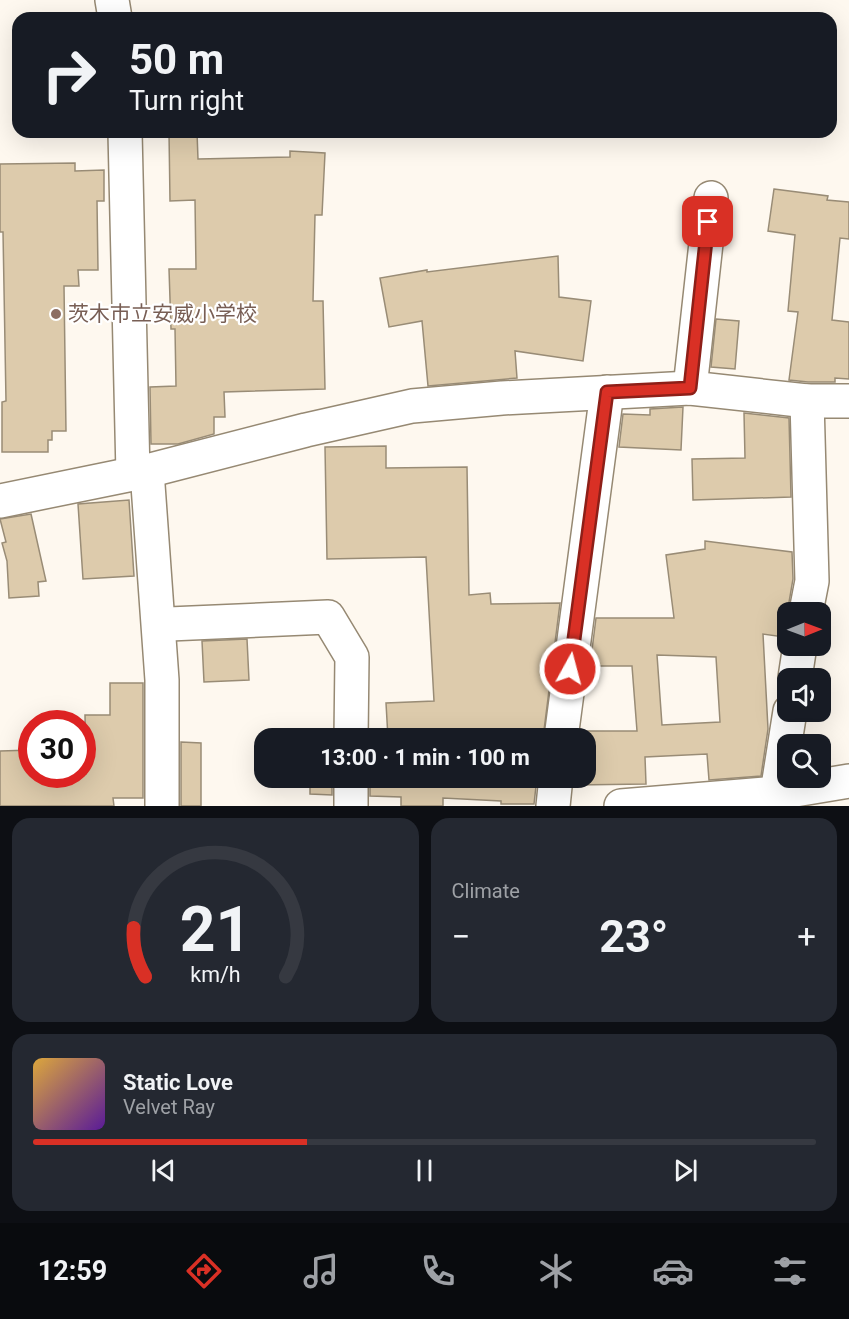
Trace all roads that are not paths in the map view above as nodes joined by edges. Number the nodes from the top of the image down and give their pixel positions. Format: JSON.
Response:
{"nodes":[{"id":1,"x":125,"y":138,"type":"edge"},
{"id":2,"x":711,"y":198,"type":"dead end"},
{"id":3,"x":690,"y":388,"type":"junction"},
{"id":4,"x":607,"y":392,"type":"junction"},
{"id":5,"x":849,"y":401,"type":"edge"},
{"id":6,"x":807,"y":402,"type":"junction"},
{"id":7,"x":140,"y":472,"type":"junction"},
{"id":8,"x":0,"y":501,"type":"edge"},
{"id":9,"x":808,"y":602,"type":"edge"},
{"id":10,"x":169,"y":624,"type":"dead end"},
{"id":11,"x":788,"y":722,"type":"edge"},
{"id":12,"x":351,"y":728,"type":"edge"},
{"id":13,"x":562,"y":728,"type":"edge"},
{"id":14,"x":849,"y":781,"type":"edge"},
{"id":15,"x":351,"y":788,"type":"edge"},
{"id":16,"x":555,"y":788,"type":"edge"},
{"id":17,"x":777,"y":793,"type":"junction"},
{"id":18,"x":162,"y":806,"type":"edge"},
{"id":19,"x":351,"y":806,"type":"edge"},
{"id":20,"x":553,"y":806,"type":"edge"},
{"id":21,"x":621,"y":806,"type":"edge"}],
"edges":[{"from":1,"to":7,"type":"street"},
{"from":2,"to":3,"type":"street"},
{"from":3,"to":4,"type":"street"},
{"from":3,"to":6,"type":"street"},
{"from":4,"to":7,"type":"street"},
{"from":4,"to":13,"type":"street"},
{"from":5,"to":6,"type":"street"},
{"from":6,"to":9,"type":"street"},
{"from":7,"to":8,"type":"street"},
{"from":7,"to":18,"type":"street"},
{"from":10,"to":12,"type":"street"},
{"from":11,"to":17,"type":"street"},
{"from":14,"to":17,"type":"street"},
{"from":15,"to":19,"type":"street"},
{"from":16,"to":20,"type":"street"},
{"from":17,"to":21,"type":"street"}]}
